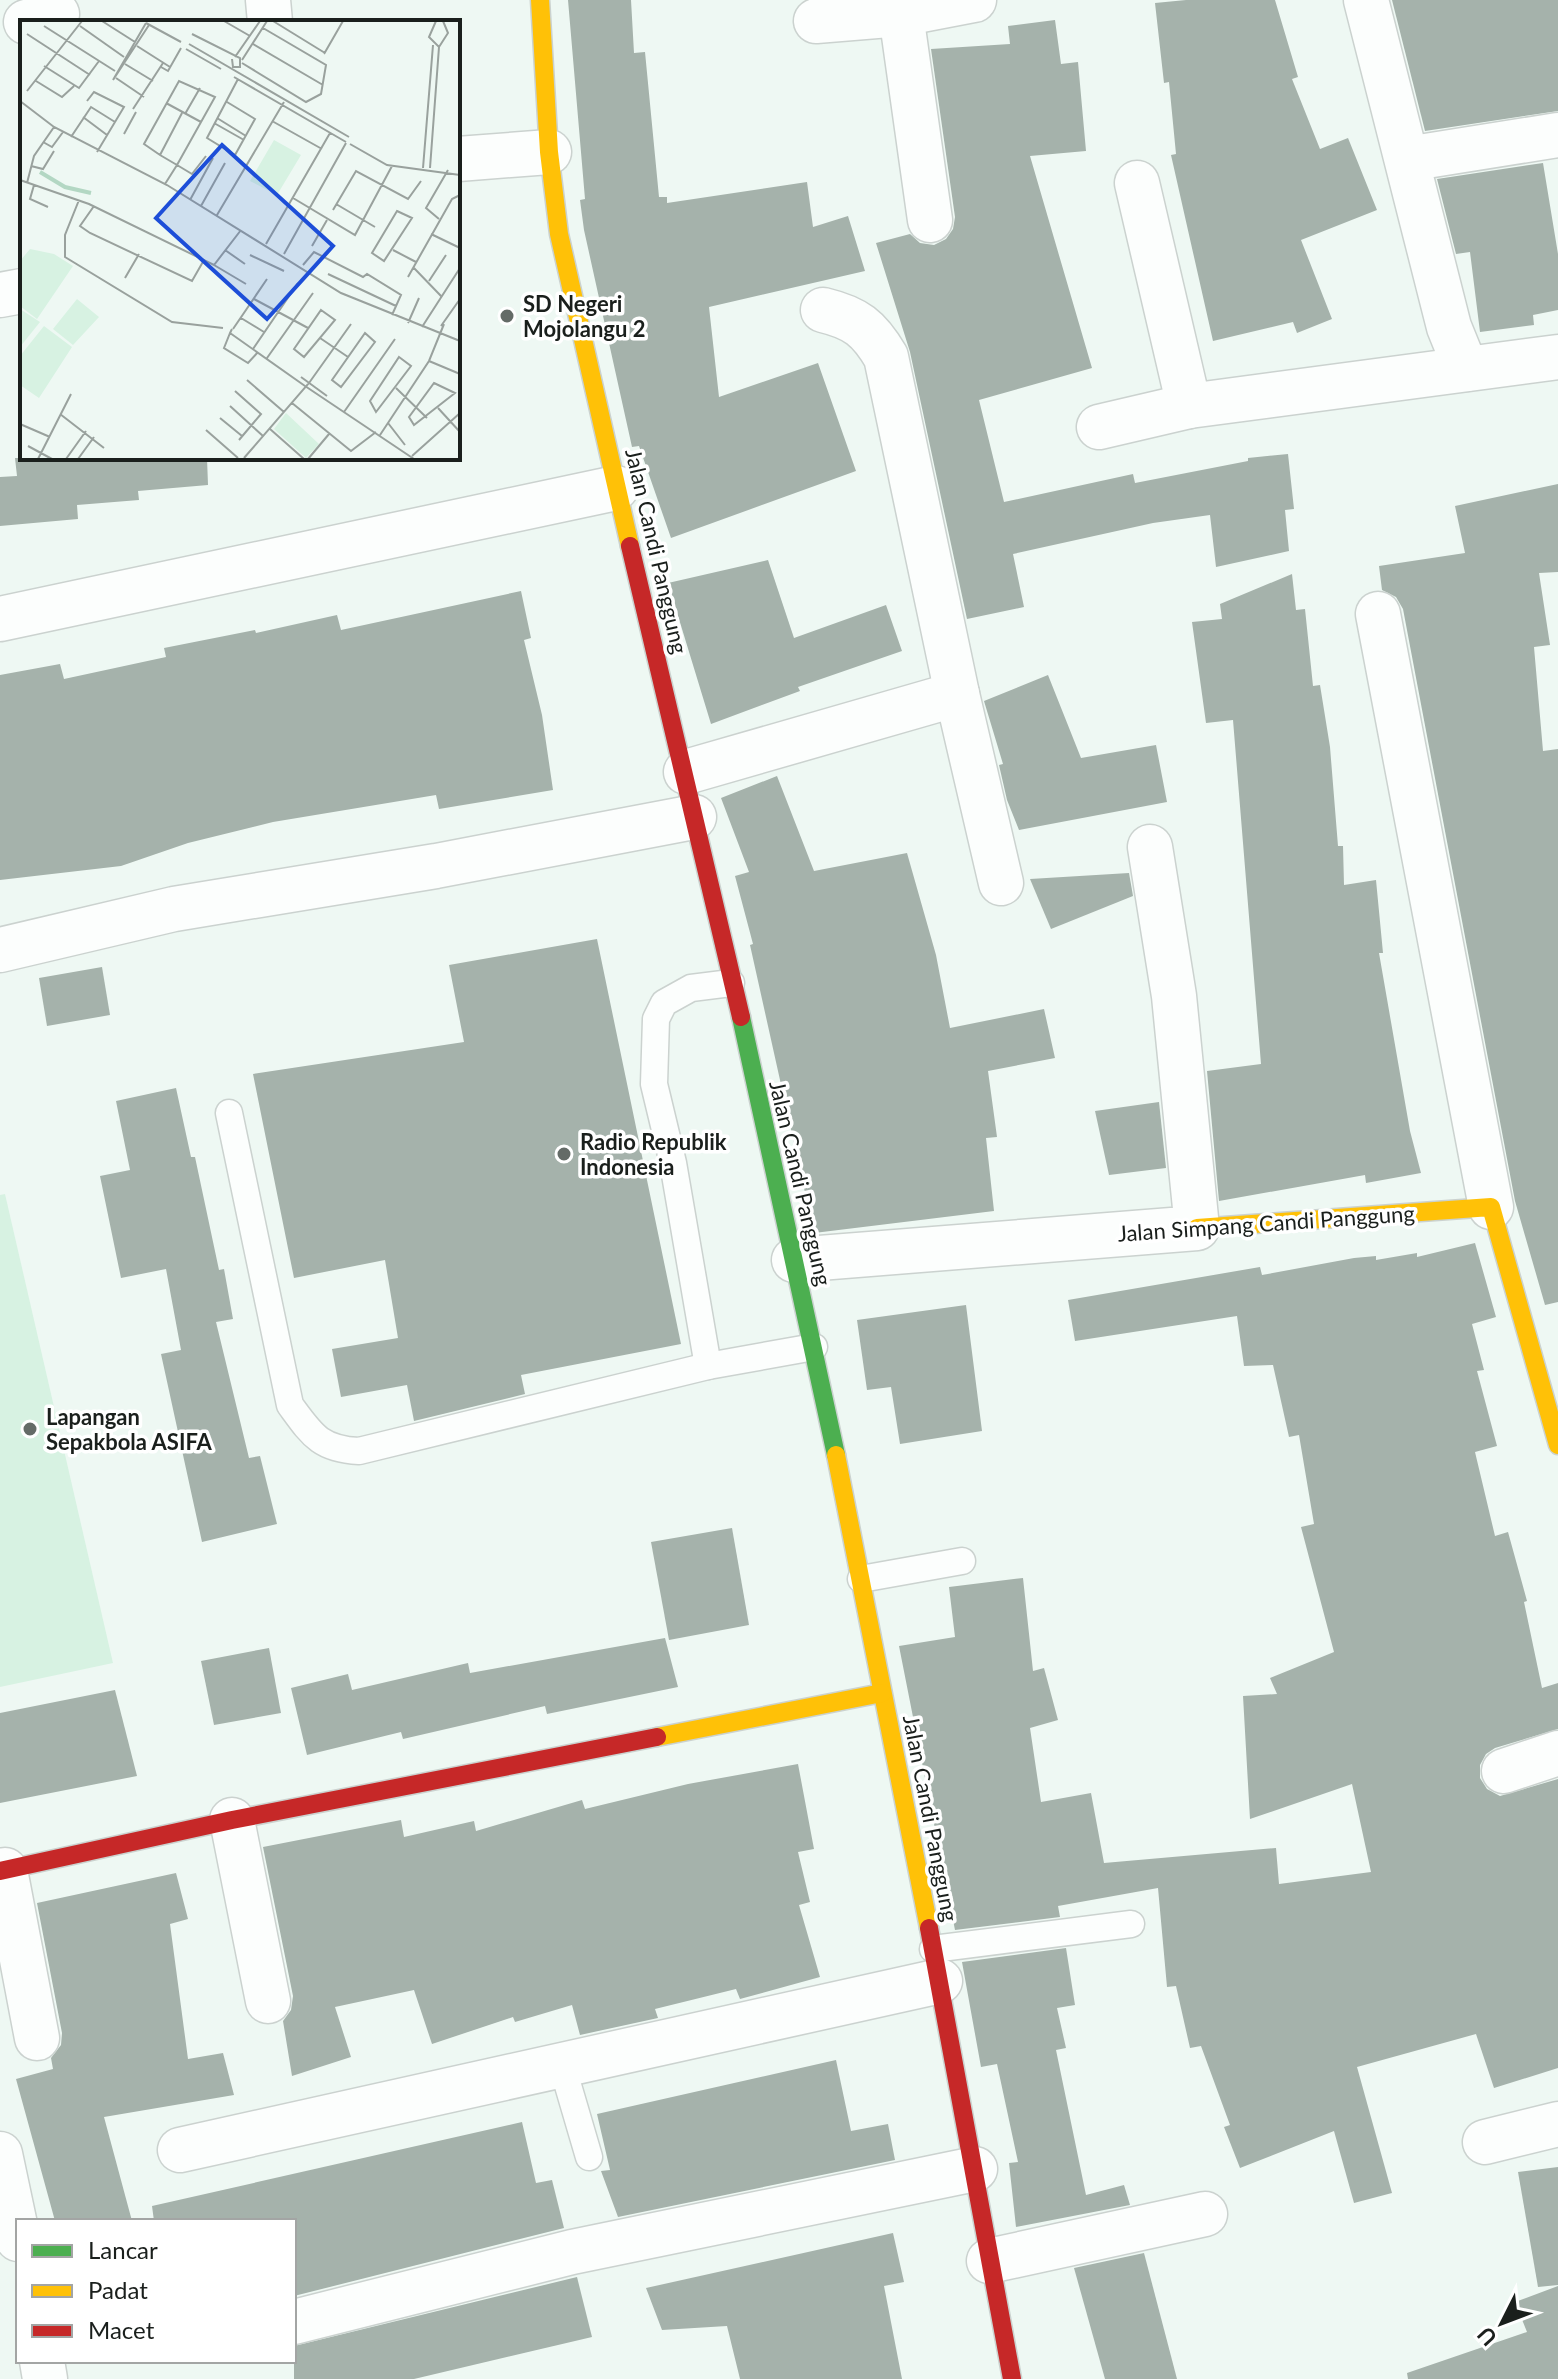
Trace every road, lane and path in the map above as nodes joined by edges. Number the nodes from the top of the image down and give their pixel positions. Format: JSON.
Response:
{"nodes":[{"id":1,"x":268,"y":0,"type":"edge"},
{"id":2,"x":540,"y":0,"type":"edge"},
{"id":3,"x":974,"y":0,"type":"edge"},
{"id":4,"x":1366,"y":0,"type":"edge"},
{"id":5,"x":901,"y":14,"type":"junction"},
{"id":6,"x":270,"y":20,"type":"edge"},
{"id":7,"x":816,"y":21,"type":"dead end"},
{"id":8,"x":20,"y":23,"type":"edge"},
{"id":9,"x":0,"y":28,"type":"edge"},
{"id":10,"x":1558,"y":135,"type":"edge"},
{"id":11,"x":549,"y":152,"type":"junction"},
{"id":12,"x":460,"y":159,"type":"edge"},
{"id":13,"x":1407,"y":159,"type":"junction"},
{"id":14,"x":1137,"y":183,"type":"dead end"},
{"id":15,"x":930,"y":220,"type":"dead end"},
{"id":16,"x":20,"y":291,"type":"edge"},
{"id":17,"x":0,"y":295,"type":"edge"},
{"id":18,"x":823,"y":310,"type":"dead end"},
{"id":19,"x":1558,"y":357,"type":"edge"},
{"id":20,"x":1466,"y":369,"type":"junction"},
{"id":21,"x":1189,"y":406,"type":"junction"},
{"id":22,"x":1099,"y":427,"type":"dead end"},
{"id":23,"x":616,"y":488,"type":"junction"},
{"id":24,"x":1378,"y":614,"type":"dead end"},
{"id":25,"x":0,"y":619,"type":"edge"},
{"id":26,"x":957,"y":694,"type":"junction"},
{"id":27,"x":686,"y":772,"type":"junction"},
{"id":28,"x":694,"y":817,"type":"junction"},
{"id":29,"x":1150,"y":847,"type":"dead end"},
{"id":30,"x":1001,"y":883,"type":"dead end"},
{"id":31,"x":0,"y":950,"type":"edge"},
{"id":32,"x":731,"y":983,"type":"junction"},
{"id":33,"x":229,"y":1113,"type":"dead end"},
{"id":34,"x":1491,"y":1207,"type":"junction"},
{"id":35,"x":1197,"y":1228,"type":"junction"},
{"id":36,"x":794,"y":1260,"type":"junction"},
{"id":37,"x":814,"y":1347,"type":"junction"},
{"id":38,"x":708,"y":1366,"type":"junction"},
{"id":39,"x":1548,"y":1368,"type":"edge"},
{"id":40,"x":1558,"y":1445,"type":"edge"},
{"id":41,"x":962,"y":1561,"type":"dead end"},
{"id":42,"x":861,"y":1579,"type":"junction"},
{"id":43,"x":882,"y":1693,"type":"junction"},
{"id":44,"x":1558,"y":1753,"type":"edge"},
{"id":45,"x":1504,"y":1771,"type":"dead end"},
{"id":46,"x":232,"y":1820,"type":"junction"},
{"id":47,"x":2,"y":1870,"type":"edge"},
{"id":48,"x":1131,"y":1924,"type":"dead end"},
{"id":49,"x":937,"y":1965,"type":"junction"},
{"id":50,"x":268,"y":2001,"type":"dead end"},
{"id":51,"x":37,"y":2038,"type":"dead end"},
{"id":52,"x":562,"y":2065,"type":"junction"},
{"id":53,"x":1558,"y":2124,"type":"edge"},
{"id":54,"x":1485,"y":2142,"type":"dead end"},
{"id":55,"x":180,"y":2150,"type":"dead end"},
{"id":56,"x":0,"y":2154,"type":"edge"},
{"id":57,"x":589,"y":2157,"type":"dead end"},
{"id":58,"x":975,"y":2169,"type":"junction"},
{"id":59,"x":1205,"y":2214,"type":"dead end"},
{"id":60,"x":16,"y":2230,"type":"edge"},
{"id":61,"x":989,"y":2261,"type":"junction"},
{"id":62,"x":296,"y":2321,"type":"edge"},
{"id":63,"x":1012,"y":2379,"type":"edge"}],
"edges":[{"from":1,"to":6,"type":"street"},
{"from":2,"to":11,"type":"main road","name":"Jalan Candi Panggung"},
{"from":3,"to":5,"type":"street"},
{"from":4,"to":13,"type":"street"},
{"from":5,"to":7,"type":"street"},
{"from":5,"to":15,"type":"street"},
{"from":8,"to":9,"type":"street"},
{"from":10,"to":13,"type":"street"},
{"from":11,"to":12,"type":"street"},
{"from":11,"to":23,"type":"main road","name":"Jalan Candi Panggung"},
{"from":13,"to":20,"type":"street"},
{"from":14,"to":21,"type":"street"},
{"from":16,"to":17,"type":"street"},
{"from":18,"to":26,"type":"street"},
{"from":19,"to":20,"type":"street"},
{"from":20,"to":21,"type":"street"},
{"from":21,"to":22,"type":"street"},
{"from":23,"to":25,"type":"street"},
{"from":23,"to":27,"type":"main road","name":"Jalan Candi Panggung"},
{"from":24,"to":34,"type":"street"},
{"from":26,"to":27,"type":"street"},
{"from":26,"to":30,"type":"street"},
{"from":27,"to":28,"type":"main road","name":"Jalan Candi Panggung"},
{"from":28,"to":31,"type":"street"},
{"from":28,"to":32,"type":"main road","name":"Jalan Candi Panggung"},
{"from":29,"to":35,"type":"street"},
{"from":32,"to":36,"type":"main road","name":"Jalan Candi Panggung"},
{"from":32,"to":38,"type":"lane"},
{"from":33,"to":38,"type":"lane"},
{"from":34,"to":35,"type":"main road","name":"Jalan Simpang Candi Panggung"},
{"from":34,"to":39,"type":"main road"},
{"from":35,"to":36,"type":"street","name":"Jalan Simpang Candi Panggung"},
{"from":36,"to":37,"type":"main road","name":"Jalan Candi Panggung"},
{"from":37,"to":38,"type":"lane"},
{"from":37,"to":42,"type":"main road","name":"Jalan Candi Panggung"},
{"from":39,"to":40,"type":"main road"},
{"from":41,"to":42,"type":"lane"},
{"from":42,"to":43,"type":"main road","name":"Jalan Candi Panggung"},
{"from":43,"to":46,"type":"main road"},
{"from":43,"to":49,"type":"main road","name":"Jalan Candi Panggung"},
{"from":44,"to":45,"type":"street"},
{"from":46,"to":47,"type":"main road"},
{"from":46,"to":50,"type":"street"},
{"from":47,"to":51,"type":"street"},
{"from":48,"to":49,"type":"lane"},
{"from":49,"to":52,"type":"street"},
{"from":49,"to":58,"type":"main road","name":"Jalan Candi Panggung"},
{"from":52,"to":55,"type":"street"},
{"from":52,"to":57,"type":"lane"},
{"from":53,"to":54,"type":"street"},
{"from":56,"to":60,"type":"street"},
{"from":58,"to":61,"type":"main road","name":"Jalan Candi Panggung"},
{"from":58,"to":62,"type":"street"},
{"from":59,"to":61,"type":"street"},
{"from":61,"to":63,"type":"main road","name":"Jalan Candi Panggung"}]}
